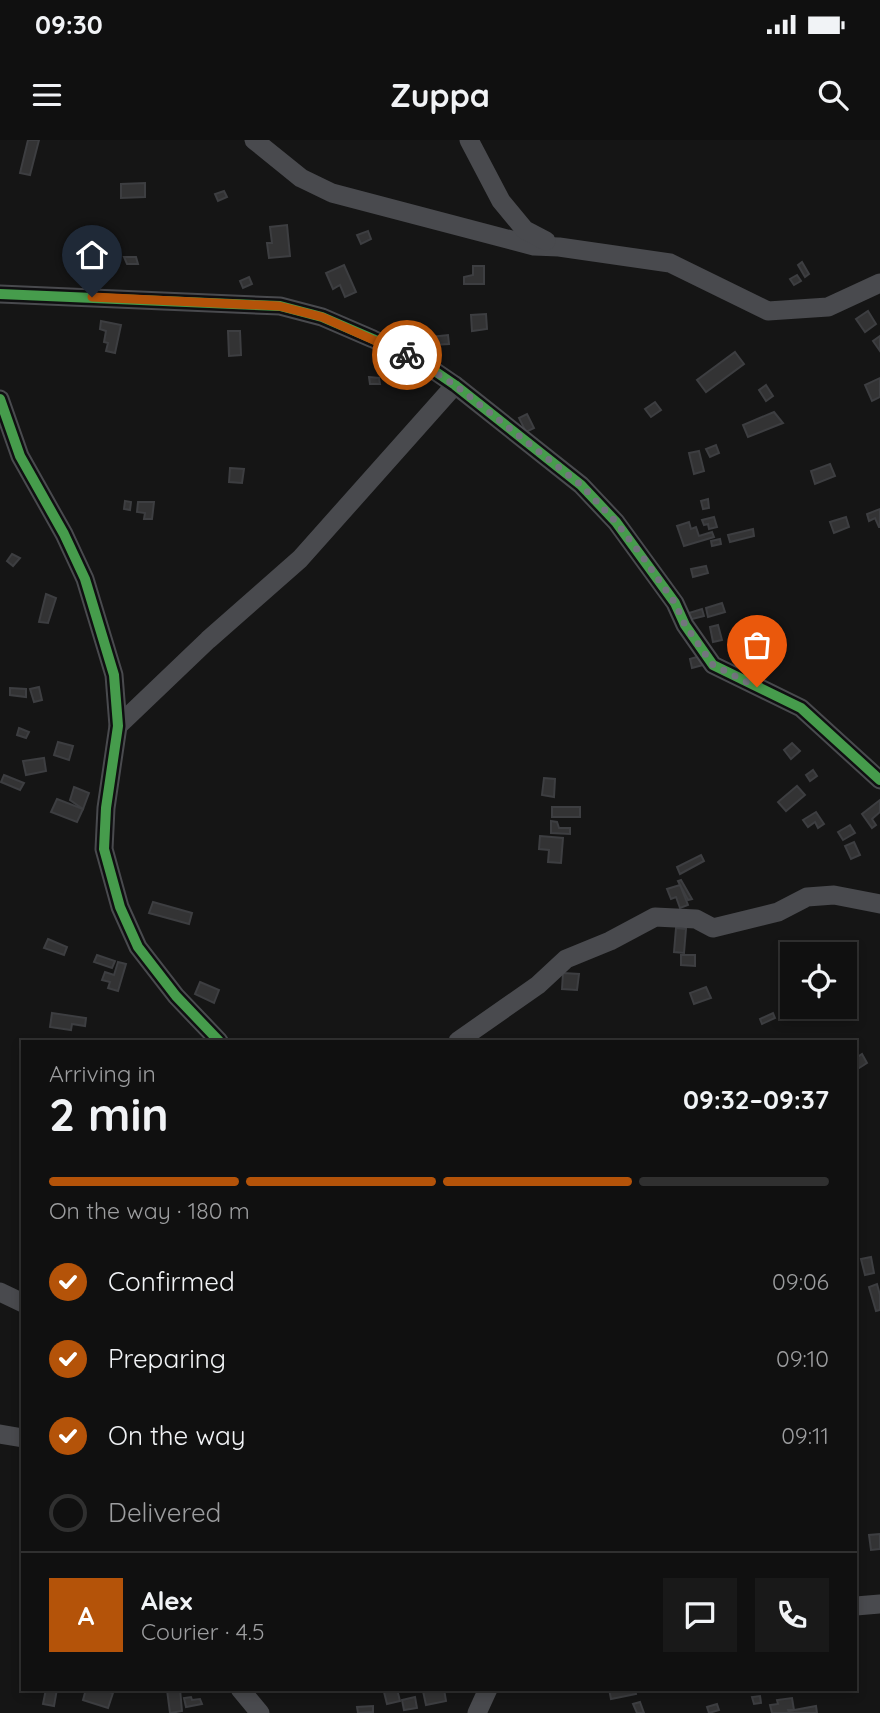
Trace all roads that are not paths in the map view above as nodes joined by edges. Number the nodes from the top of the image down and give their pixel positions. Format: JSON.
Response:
{"nodes":[{"id":1,"x":254,"y":140,"type":"edge"},
{"id":2,"x":469,"y":140,"type":"edge"},
{"id":3,"x":559,"y":247,"type":"junction"},
{"id":4,"x":880,"y":283,"type":"edge"},
{"id":5,"x":0,"y":294,"type":"edge"},
{"id":6,"x":455,"y":385,"type":"junction"},
{"id":7,"x":0,"y":399,"type":"edge"},
{"id":8,"x":118,"y":726,"type":"junction"},
{"id":9,"x":880,"y":780,"type":"edge"},
{"id":10,"x":880,"y":904,"type":"edge"},
{"id":11,"x":218,"y":1040,"type":"edge"},
{"id":12,"x":459,"y":1040,"type":"edge"},
{"id":13,"x":0,"y":1292,"type":"edge"},
{"id":14,"x":21,"y":1302,"type":"edge"},
{"id":15,"x":0,"y":1434,"type":"edge"},
{"id":16,"x":21,"y":1438,"type":"edge"},
{"id":17,"x":880,"y":1604,"type":"edge"},
{"id":18,"x":857,"y":1606,"type":"edge"},
{"id":19,"x":242,"y":1691,"type":"edge"},
{"id":20,"x":487,"y":1691,"type":"edge"},
{"id":21,"x":260,"y":1713,"type":"edge"},
{"id":22,"x":477,"y":1713,"type":"edge"}],
"edges":[{"from":1,"to":3,"type":"street"},
{"from":2,"to":3,"type":"street"},
{"from":3,"to":4,"type":"street"},
{"from":5,"to":6,"type":"street"},
{"from":6,"to":8,"type":"street"},
{"from":6,"to":9,"type":"street"},
{"from":7,"to":8,"type":"street"},
{"from":8,"to":11,"type":"street"},
{"from":10,"to":12,"type":"street"},
{"from":13,"to":14,"type":"street"},
{"from":15,"to":16,"type":"street"},
{"from":17,"to":18,"type":"street"},
{"from":19,"to":21,"type":"street"},
{"from":20,"to":22,"type":"street"}]}
